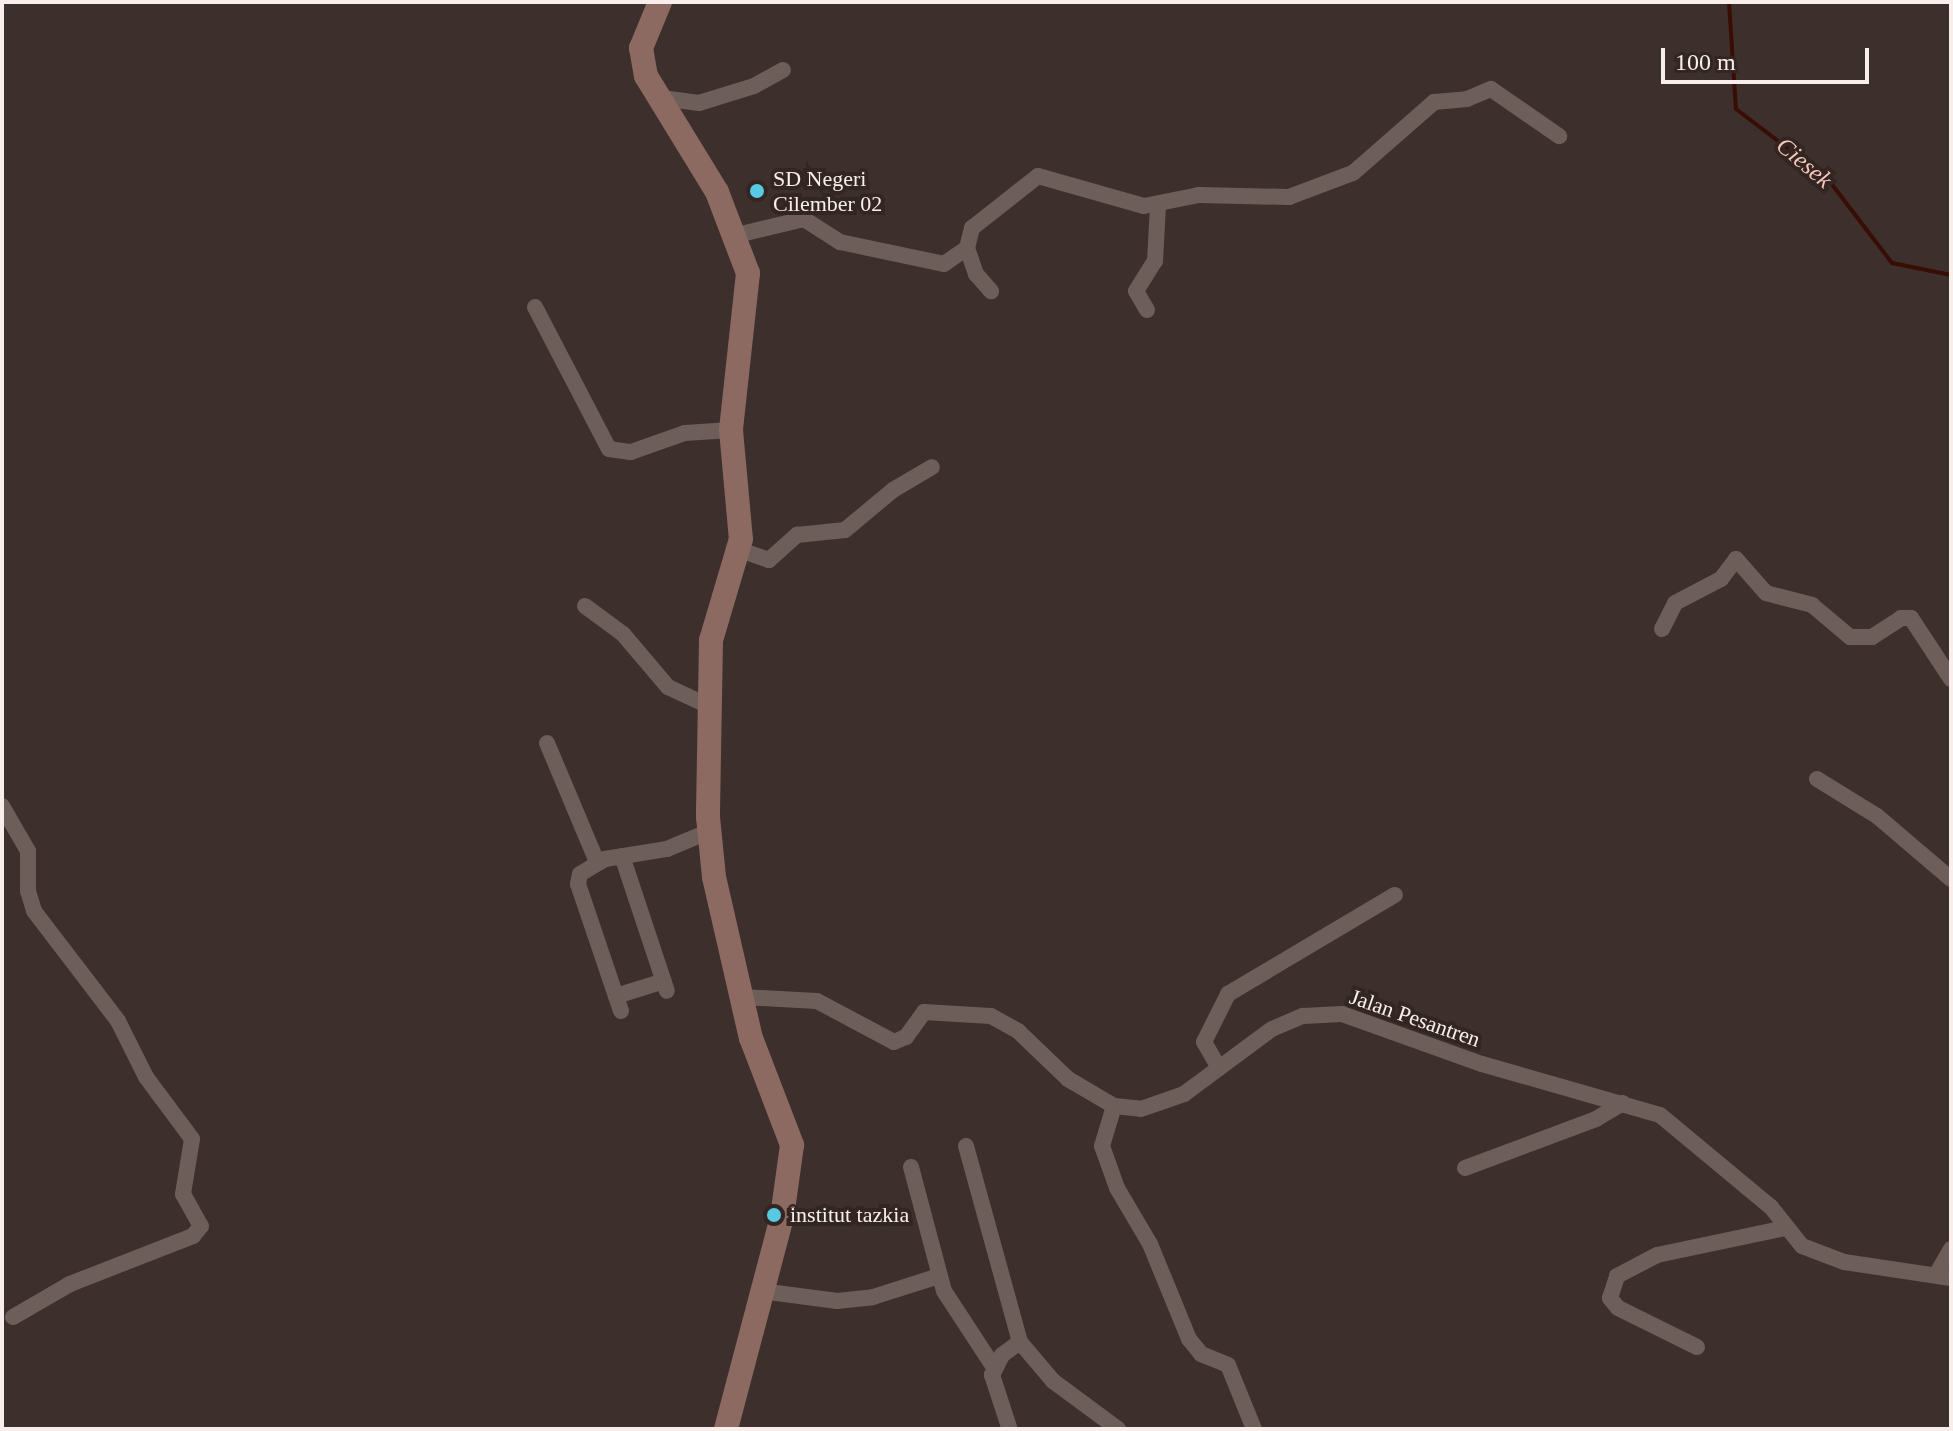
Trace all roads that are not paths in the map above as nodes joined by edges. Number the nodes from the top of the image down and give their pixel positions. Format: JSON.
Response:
{"nodes":[{"id":1,"x":660,"y":2,"type":"edge"},
{"id":2,"x":783,"y":70,"type":"dead end"},
{"id":3,"x":655,"y":97,"type":"junction"},
{"id":4,"x":1559,"y":136,"type":"dead end"},
{"id":5,"x":1158,"y":206,"type":"junction"},
{"id":6,"x":737,"y":235,"type":"junction"},
{"id":7,"x":967,"y":248,"type":"junction"},
{"id":8,"x":991,"y":291,"type":"dead end"},
{"id":9,"x":535,"y":307,"type":"dead end"},
{"id":10,"x":1147,"y":310,"type":"dead end"},
{"id":11,"x":731,"y":430,"type":"junction"},
{"id":12,"x":932,"y":467,"type":"dead end"},
{"id":13,"x":740,"y":550,"type":"junction"},
{"id":14,"x":585,"y":606,"type":"dead end"},
{"id":15,"x":1662,"y":629,"type":"dead end"},
{"id":16,"x":1951,"y":679,"type":"edge"},
{"id":17,"x":709,"y":706,"type":"junction"},
{"id":18,"x":547,"y":743,"type":"dead end"},
{"id":19,"x":1817,"y":779,"type":"dead end"},
{"id":20,"x":2,"y":806,"type":"edge"},
{"id":21,"x":710,"y":831,"type":"junction"},
{"id":22,"x":622,"y":856,"type":"junction"},
{"id":23,"x":597,"y":862,"type":"junction"},
{"id":24,"x":1951,"y":879,"type":"edge"},
{"id":25,"x":1395,"y":895,"type":"dead end"},
{"id":26,"x":741,"y":997,"type":"junction"},
{"id":27,"x":1219,"y":1068,"type":"junction"},
{"id":28,"x":1623,"y":1103,"type":"junction"},
{"id":29,"x":1114,"y":1106,"type":"junction"},
{"id":30,"x":966,"y":1146,"type":"dead end"},
{"id":31,"x":911,"y":1167,"type":"dead end"},
{"id":32,"x":1465,"y":1168,"type":"dead end"},
{"id":33,"x":1785,"y":1228,"type":"junction"},
{"id":34,"x":1951,"y":1249,"type":"edge"},
{"id":35,"x":939,"y":1276,"type":"junction"},
{"id":36,"x":1944,"y":1276,"type":"edge"},
{"id":37,"x":761,"y":1291,"type":"junction"},
{"id":38,"x":13,"y":1317,"type":"dead end"},
{"id":39,"x":1020,"y":1342,"type":"junction"},
{"id":40,"x":1697,"y":1347,"type":"dead end"},
{"id":41,"x":993,"y":1366,"type":"junction"},
{"id":42,"x":1009,"y":1427,"type":"edge"},
{"id":43,"x":726,"y":1429,"type":"edge"},
{"id":44,"x":1118,"y":1429,"type":"edge"},
{"id":45,"x":1254,"y":1429,"type":"edge"}],
"edges":[{"from":1,"to":3,"type":"street"},
{"from":2,"to":3,"type":"street"},
{"from":3,"to":6,"type":"street"},
{"from":4,"to":5,"type":"street"},
{"from":5,"to":7,"type":"street"},
{"from":5,"to":10,"type":"street"},
{"from":6,"to":7,"type":"street"},
{"from":6,"to":11,"type":"street"},
{"from":7,"to":8,"type":"street"},
{"from":9,"to":11,"type":"street"},
{"from":11,"to":13,"type":"street"},
{"from":12,"to":13,"type":"street"},
{"from":13,"to":17,"type":"street"},
{"from":14,"to":17,"type":"street"},
{"from":15,"to":16,"type":"street"},
{"from":17,"to":21,"type":"street"},
{"from":18,"to":23,"type":"street"},
{"from":19,"to":24,"type":"street"},
{"from":20,"to":38,"type":"street"},
{"from":21,"to":22,"type":"street"},
{"from":21,"to":26,"type":"street"},
{"from":22,"to":23,"type":"street"},
{"from":22,"to":23,"type":"street"},
{"from":25,"to":27,"type":"street"},
{"from":26,"to":29,"type":"street"},
{"from":26,"to":37,"type":"street"},
{"from":27,"to":28,"type":"street","name":"Jalan Pesantren"},
{"from":27,"to":29,"type":"street","name":"Jalan Pesantren"},
{"from":28,"to":32,"type":"street"},
{"from":28,"to":33,"type":"street","name":"Jalan Pesantren"},
{"from":29,"to":45,"type":"street"},
{"from":30,"to":39,"type":"street"},
{"from":31,"to":35,"type":"street"},
{"from":33,"to":36,"type":"street","name":"Jalan Pesantren"},
{"from":33,"to":40,"type":"street"},
{"from":34,"to":36,"type":"street"},
{"from":35,"to":37,"type":"street"},
{"from":35,"to":41,"type":"street"},
{"from":37,"to":43,"type":"street"},
{"from":39,"to":41,"type":"street"},
{"from":39,"to":44,"type":"street"},
{"from":41,"to":42,"type":"street"}]}
